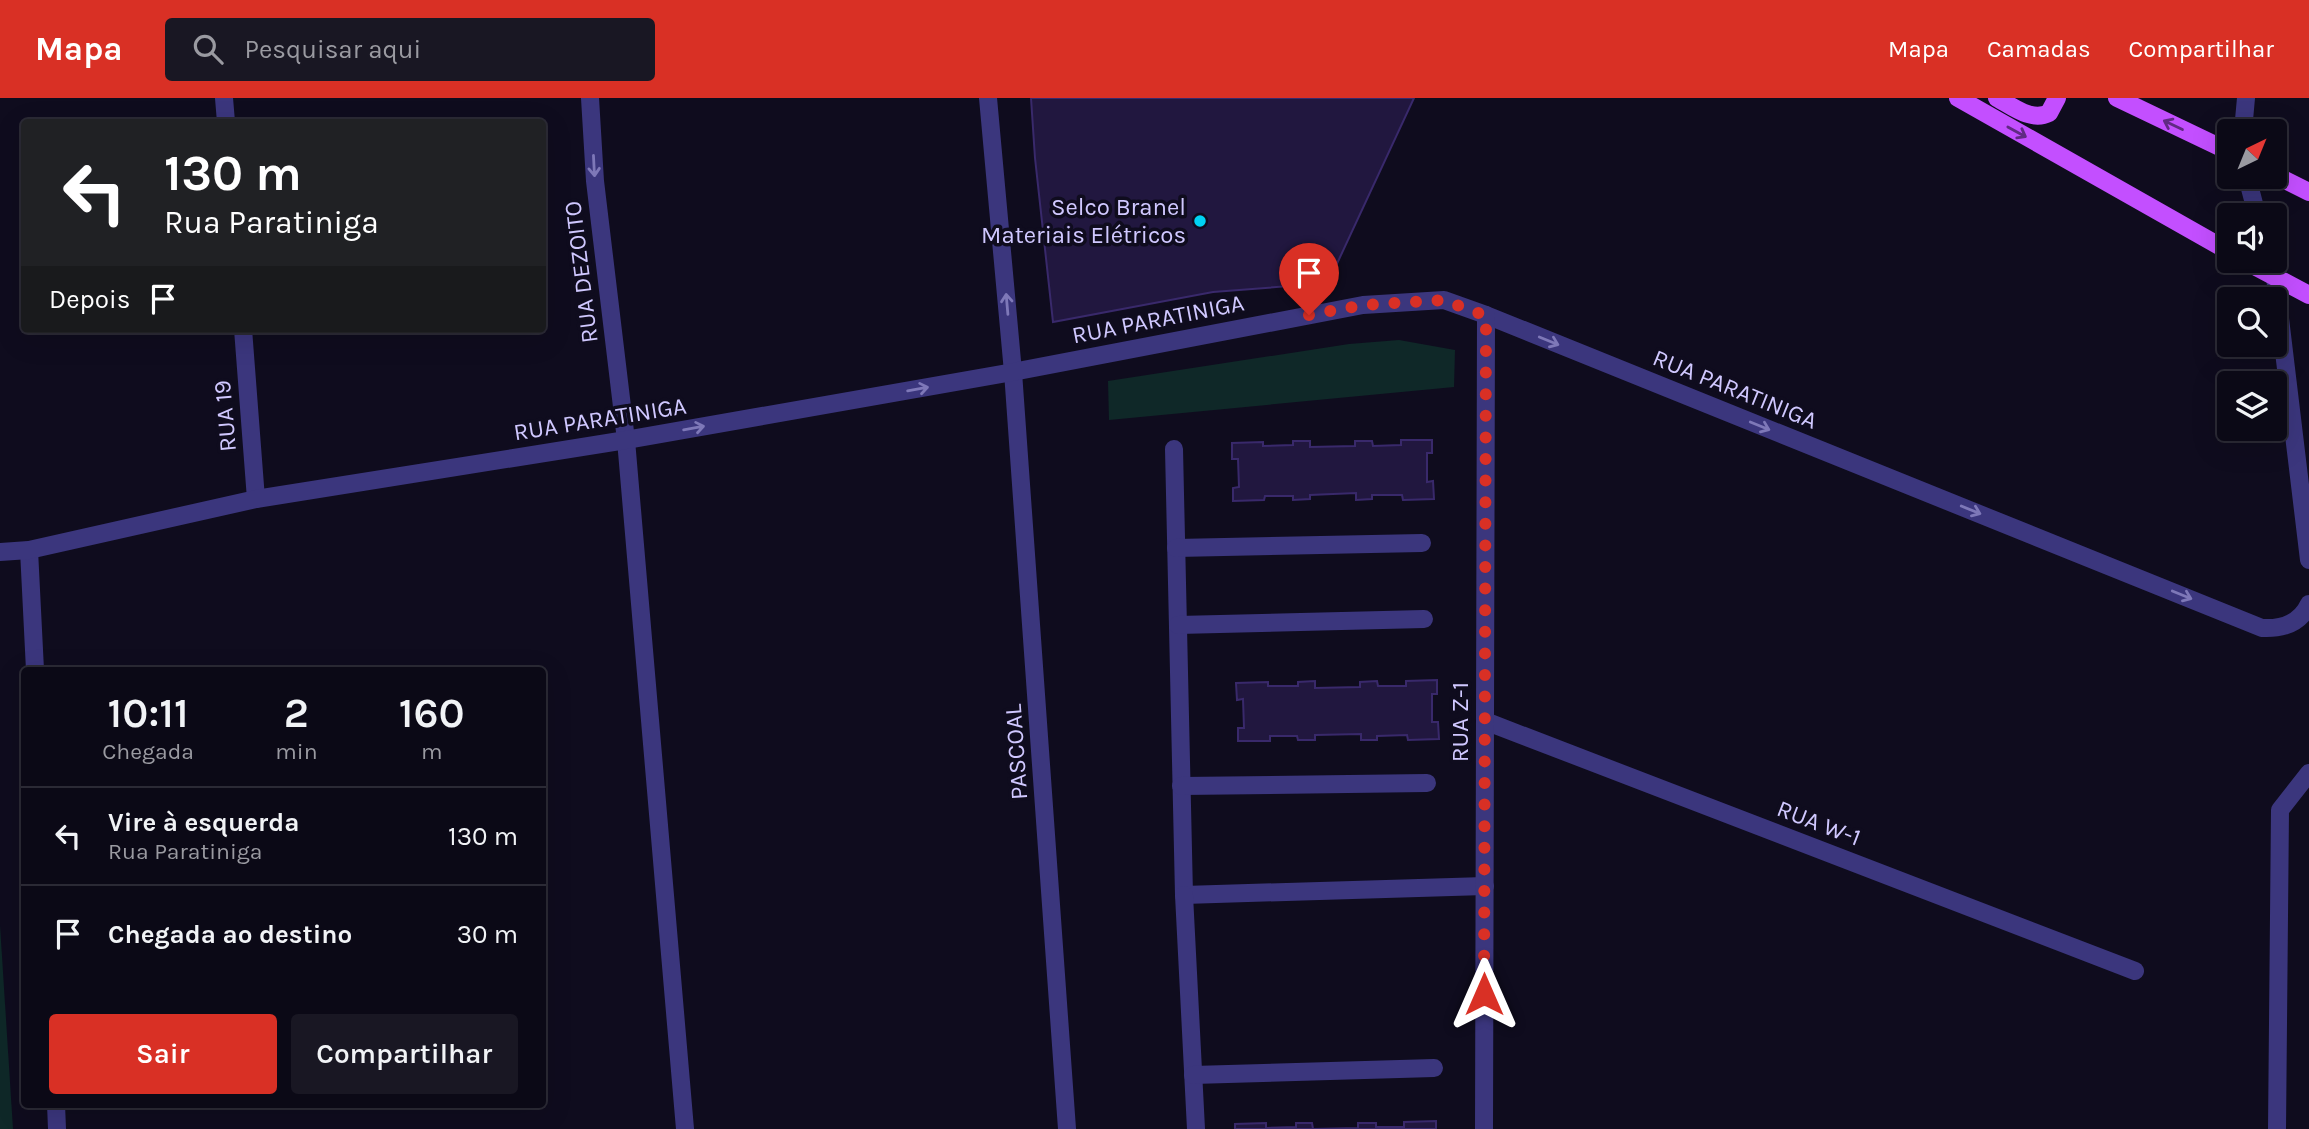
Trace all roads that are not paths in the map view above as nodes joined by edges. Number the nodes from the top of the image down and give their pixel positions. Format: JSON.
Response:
{"nodes":[{"id":1,"x":224,"y":98,"type":"edge"},
{"id":2,"x":590,"y":98,"type":"edge"},
{"id":3,"x":988,"y":98,"type":"edge"},
{"id":4,"x":1958,"y":98,"type":"edge"},
{"id":5,"x":1997,"y":98,"type":"edge"},
{"id":6,"x":2057,"y":98,"type":"edge"},
{"id":7,"x":2117,"y":98,"type":"edge"},
{"id":8,"x":2246,"y":98,"type":"edge"},
{"id":9,"x":226,"y":119,"type":"edge"},
{"id":10,"x":2245,"y":119,"type":"edge"},
{"id":11,"x":2217,"y":146,"type":"edge"},
{"id":12,"x":2287,"y":181,"type":"edge"},
{"id":13,"x":2309,"y":192,"type":"edge"},
{"id":14,"x":2217,"y":245,"type":"edge"},
{"id":15,"x":2273,"y":273,"type":"edge"},
{"id":16,"x":2278,"y":273,"type":"edge"},
{"id":17,"x":2309,"y":295,"type":"edge"},
{"id":18,"x":1486,"y":316,"type":"junction"},
{"id":19,"x":243,"y":333,"type":"edge"},
{"id":20,"x":1013,"y":372,"type":"junction"},
{"id":21,"x":626,"y":440,"type":"junction"},
{"id":22,"x":1174,"y":449,"type":"dead end"},
{"id":23,"x":256,"y":499,"type":"junction"},
{"id":24,"x":1422,"y":543,"type":"dead end"},
{"id":25,"x":1176,"y":548,"type":"junction"},
{"id":26,"x":29,"y":550,"type":"junction"},
{"id":27,"x":0,"y":552,"type":"edge"},
{"id":28,"x":2309,"y":560,"type":"edge"},
{"id":29,"x":2309,"y":604,"type":"edge"},
{"id":30,"x":1423,"y":619,"type":"dead end"},
{"id":31,"x":1178,"y":625,"type":"junction"},
{"id":32,"x":34,"y":667,"type":"edge"},
{"id":33,"x":1485,"y":721,"type":"junction"},
{"id":34,"x":2309,"y":773,"type":"edge"},
{"id":35,"x":1427,"y":783,"type":"dead end"},
{"id":36,"x":1181,"y":786,"type":"junction"},
{"id":37,"x":1485,"y":886,"type":"junction"},
{"id":38,"x":1184,"y":895,"type":"junction"},
{"id":39,"x":2135,"y":971,"type":"dead end"},
{"id":40,"x":1434,"y":1068,"type":"dead end"},
{"id":41,"x":1193,"y":1075,"type":"junction"},
{"id":42,"x":56,"y":1108,"type":"edge"},
{"id":43,"x":57,"y":1129,"type":"edge"},
{"id":44,"x":685,"y":1129,"type":"edge"},
{"id":45,"x":1067,"y":1129,"type":"edge"},
{"id":46,"x":1196,"y":1129,"type":"edge"},
{"id":47,"x":1484,"y":1129,"type":"edge"},
{"id":48,"x":2277,"y":1129,"type":"edge"}],
"edges":[{"from":1,"to":9,"type":"street"},
{"from":2,"to":21,"type":"street","name":"RUA DEZOITO","one_way":true},
{"from":20,"to":3,"type":"street","name":"PASCOAL","one_way":true},
{"from":4,"to":14,"type":"main road","one_way":true},
{"from":5,"to":6,"type":"main road"},
{"from":11,"to":7,"type":"main road","one_way":true},
{"from":8,"to":10,"type":"street"},
{"from":12,"to":13,"type":"main road"},
{"from":15,"to":28,"type":"street"},
{"from":16,"to":17,"type":"main road"},
{"from":18,"to":20,"type":"street","name":"RUA PARATINIGA"},
{"from":18,"to":29,"type":"street","name":"RUA PARATINIGA","one_way":true},
{"from":18,"to":33,"type":"street","name":"RUA Z-1"},
{"from":19,"to":23,"type":"street","name":"RUA 19"},
{"from":21,"to":20,"type":"street","name":"RUA PARATINIGA","one_way":true},
{"from":20,"to":45,"type":"street","name":"PASCOAL"},
{"from":21,"to":23,"type":"street","name":"RUA PARATINIGA"},
{"from":21,"to":44,"type":"street","name":"RUA DEZOITO"},
{"from":22,"to":25,"type":"street"},
{"from":23,"to":26,"type":"street","name":"RUA PARATINIGA"},
{"from":24,"to":25,"type":"street"},
{"from":25,"to":31,"type":"street"},
{"from":26,"to":27,"type":"street","name":"RUA PARATINIGA"},
{"from":26,"to":32,"type":"street"},
{"from":30,"to":31,"type":"street"},
{"from":31,"to":36,"type":"street"},
{"from":33,"to":37,"type":"street","name":"RUA Z-1"},
{"from":33,"to":39,"type":"street","name":"RUA W-1"},
{"from":34,"to":48,"type":"street"},
{"from":35,"to":36,"type":"street"},
{"from":36,"to":38,"type":"street"},
{"from":37,"to":38,"type":"street"},
{"from":37,"to":47,"type":"street","name":"RUA Z-1"},
{"from":38,"to":41,"type":"street"},
{"from":40,"to":41,"type":"street"},
{"from":41,"to":46,"type":"street"},
{"from":42,"to":43,"type":"street"}]}
